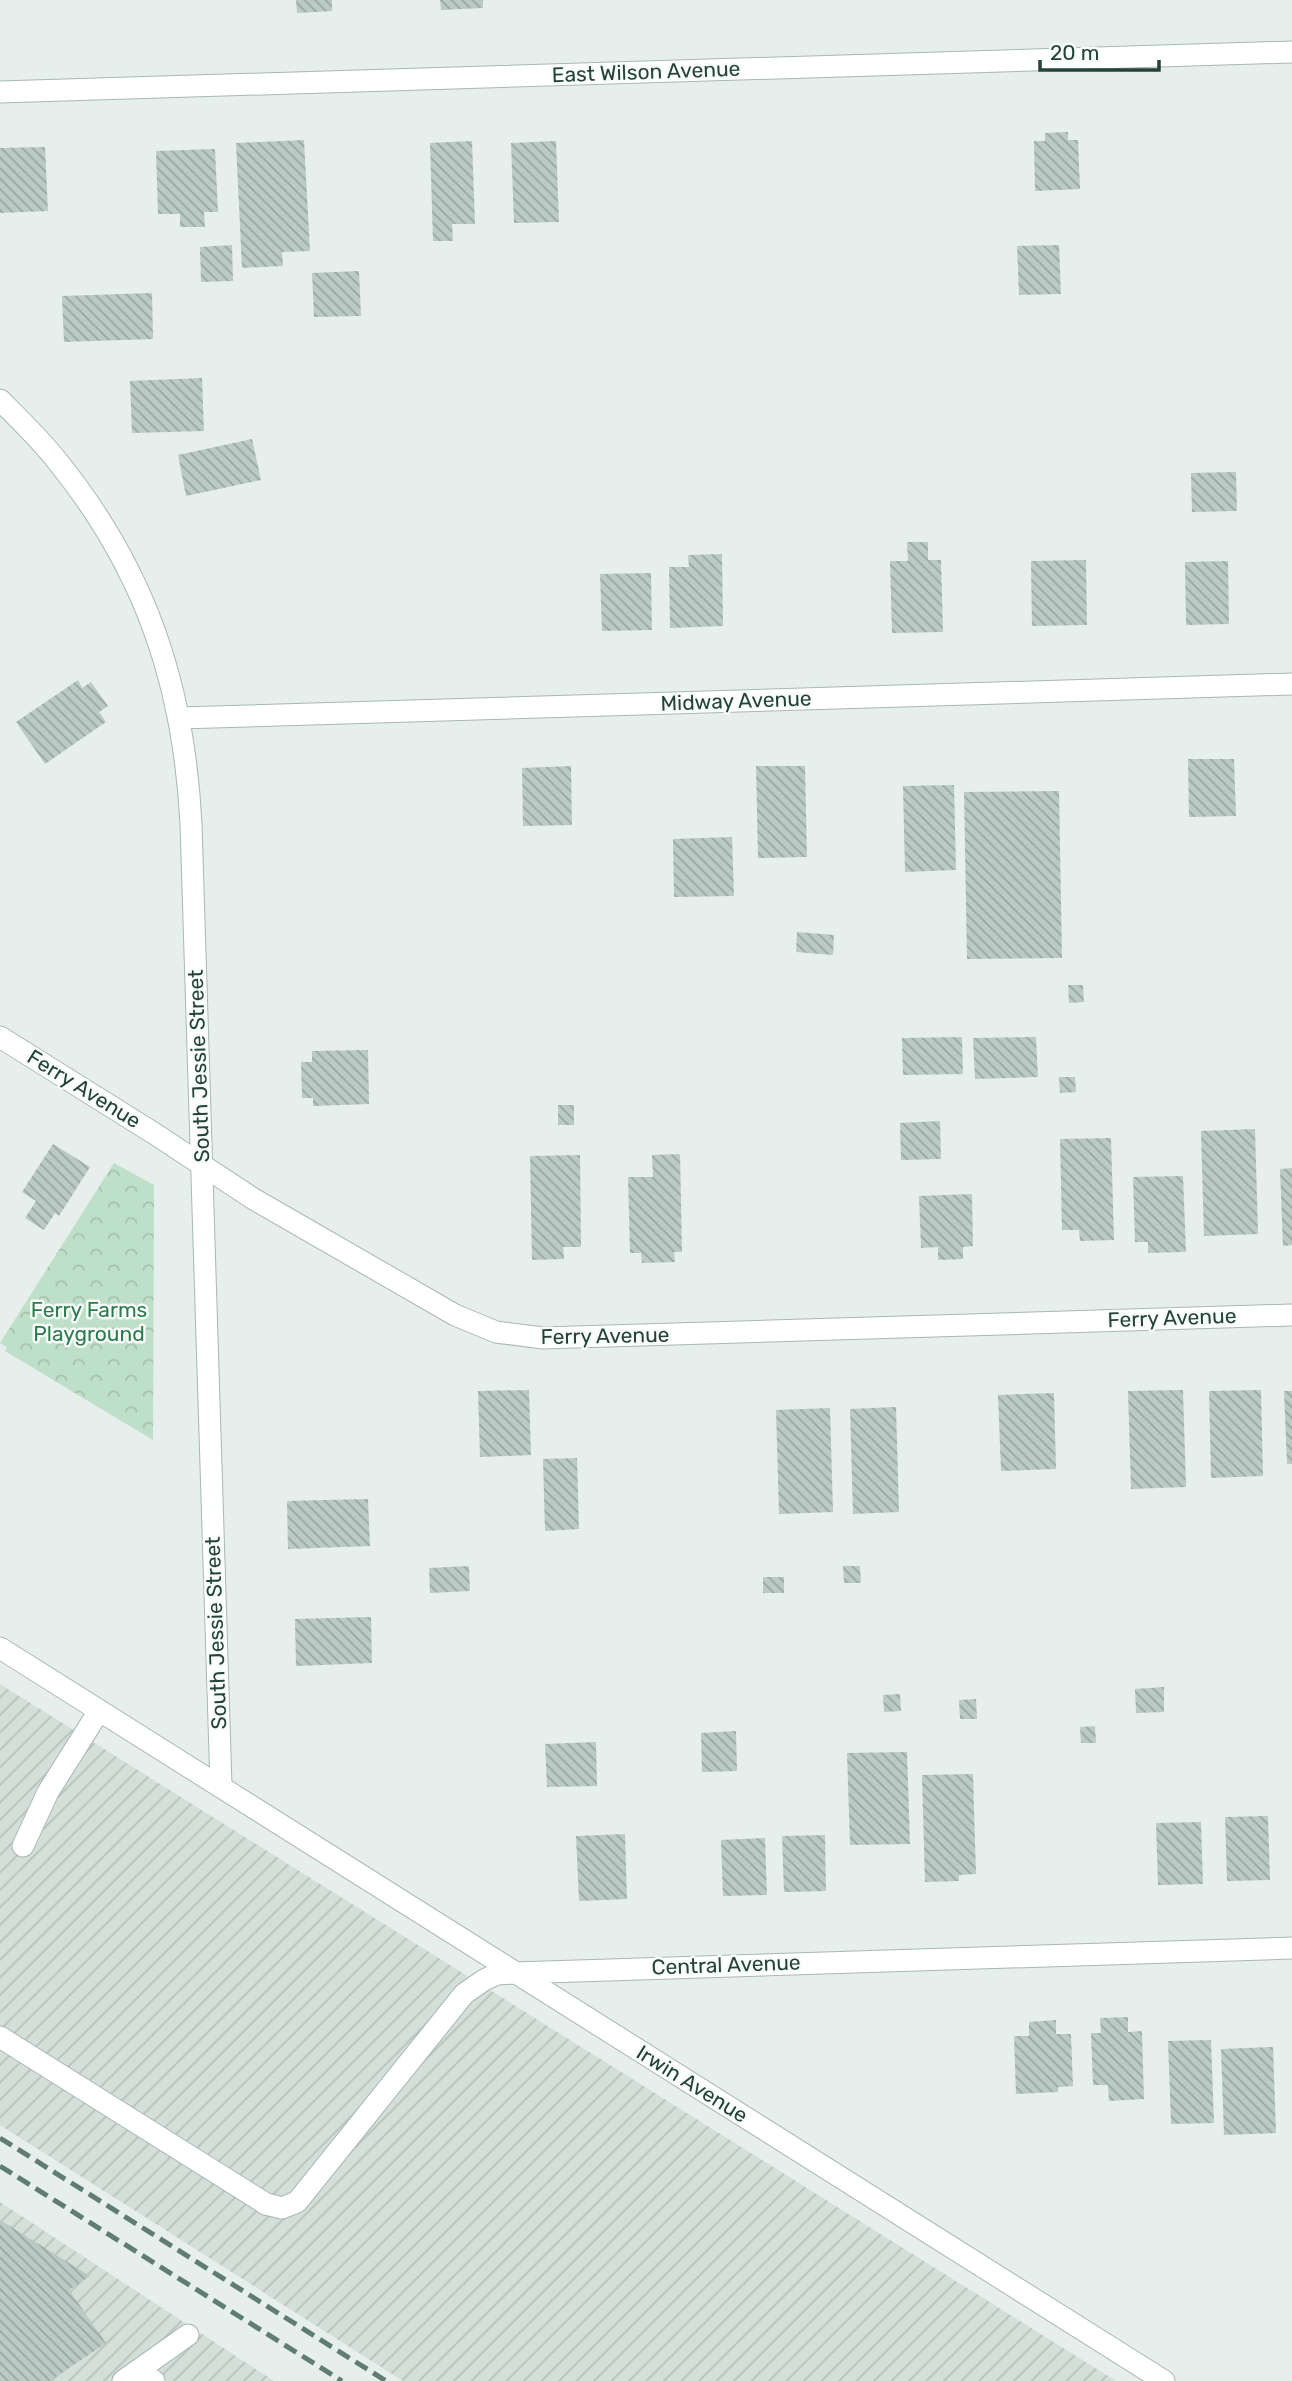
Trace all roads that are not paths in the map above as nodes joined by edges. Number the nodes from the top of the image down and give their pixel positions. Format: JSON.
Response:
{"nodes":[{"id":1,"x":1292,"y":52,"type":"edge"},
{"id":2,"x":0,"y":92,"type":"edge"},
{"id":3,"x":0,"y":400,"type":"edge"},
{"id":4,"x":1292,"y":684,"type":"edge"},
{"id":5,"x":180,"y":718,"type":"junction"},
{"id":6,"x":0,"y":1037,"type":"edge"},
{"id":7,"x":202,"y":1165,"type":"junction"},
{"id":8,"x":1292,"y":1315,"type":"edge"},
{"id":9,"x":0,"y":1648,"type":"edge"},
{"id":10,"x":99,"y":1711,"type":"junction"},
{"id":11,"x":221,"y":1786,"type":"junction"},
{"id":12,"x":23,"y":1846,"type":"dead end"},
{"id":13,"x":1292,"y":1948,"type":"edge"},
{"id":14,"x":515,"y":1973,"type":"junction"},
{"id":15,"x":0,"y":2037,"type":"edge"},
{"id":16,"x":188,"y":2335,"type":"dead end"},
{"id":17,"x":138,"y":2378,"type":"edge"},
{"id":18,"x":1164,"y":2381,"type":"edge"}],
"edges":[{"from":1,"to":2,"type":"street","name":"East Wilson Avenue"},
{"from":3,"to":5,"type":"street","name":"South Jessie Street"},
{"from":4,"to":5,"type":"street","name":"Midway Avenue"},
{"from":5,"to":7,"type":"street","name":"South Jessie Street"},
{"from":6,"to":7,"type":"street","name":"Ferry Avenue"},
{"from":7,"to":8,"type":"street","name":"Ferry Avenue"},
{"from":7,"to":11,"type":"street","name":"South Jessie Street"},
{"from":9,"to":10,"type":"street","name":"Irwin Avenue"},
{"from":10,"to":11,"type":"street","name":"Irwin Avenue"},
{"from":10,"to":12,"type":"street"},
{"from":11,"to":14,"type":"street","name":"Irwin Avenue"},
{"from":13,"to":14,"type":"street","name":"Central Avenue"},
{"from":14,"to":15,"type":"street","name":"Central Avenue"},
{"from":14,"to":18,"type":"street","name":"Irwin Avenue"},
{"from":16,"to":17,"type":"street"}]}
